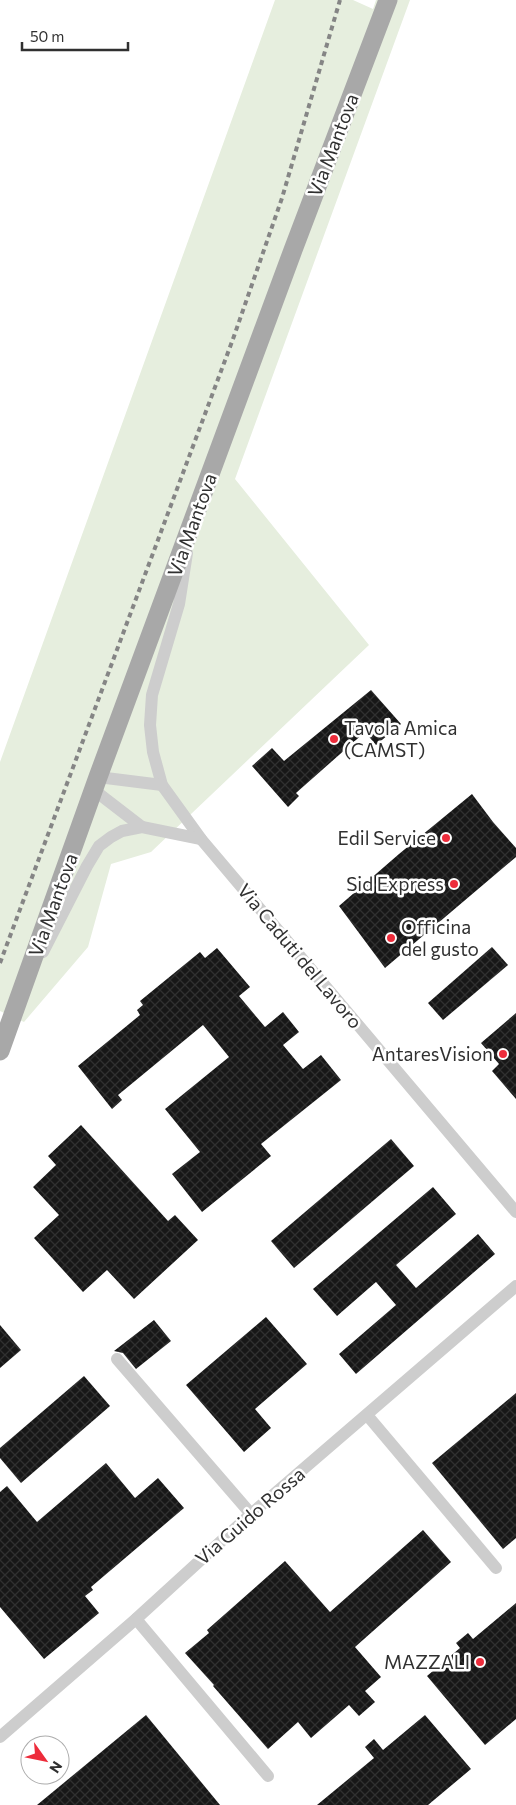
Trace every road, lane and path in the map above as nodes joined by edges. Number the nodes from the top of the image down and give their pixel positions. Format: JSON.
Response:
{"nodes":[{"id":1,"x":388,"y":0,"type":"edge"},
{"id":2,"x":192,"y":524,"type":"junction"},
{"id":3,"x":96,"y":783,"type":"junction"},
{"id":4,"x":162,"y":786,"type":"junction"},
{"id":5,"x":142,"y":826,"type":"junction"},
{"id":6,"x":201,"y":839,"type":"junction"},
{"id":7,"x":18,"y":1001,"type":"junction"},
{"id":8,"x":0,"y":1051,"type":"edge"},
{"id":9,"x":516,"y":1212,"type":"edge"},
{"id":10,"x":516,"y":1286,"type":"edge"},
{"id":11,"x":117,"y":1359,"type":"dead end"},
{"id":12,"x":366,"y":1415,"type":"junction"},
{"id":13,"x":251,"y":1514,"type":"junction"},
{"id":14,"x":496,"y":1568,"type":"dead end"},
{"id":15,"x":136,"y":1619,"type":"junction"},
{"id":16,"x":0,"y":1737,"type":"edge"},
{"id":17,"x":268,"y":1776,"type":"dead end"}],
"edges":[{"from":1,"to":2,"type":"main road","name":"Via Mantova"},
{"from":2,"to":3,"type":"main road","name":"Via Mantova"},
{"from":2,"to":4,"type":"street","name":"Via Caduti del Lavoro"},
{"from":3,"to":4,"type":"street"},
{"from":3,"to":5,"type":"street"},
{"from":3,"to":7,"type":"main road","name":"Via Mantova"},
{"from":4,"to":6,"type":"street","name":"Via Caduti del Lavoro"},
{"from":5,"to":6,"type":"street"},
{"from":5,"to":7,"type":"street"},
{"from":6,"to":9,"type":"street","name":"Via Caduti del Lavoro"},
{"from":7,"to":8,"type":"main road","name":"Via Mantova"},
{"from":10,"to":12,"type":"street","name":"Via Guido Rossa"},
{"from":11,"to":13,"type":"street"},
{"from":12,"to":13,"type":"street","name":"Via Guido Rossa"},
{"from":12,"to":14,"type":"street"},
{"from":13,"to":15,"type":"street","name":"Via Guido Rossa"},
{"from":15,"to":16,"type":"street","name":"Via Guido Rossa"},
{"from":15,"to":17,"type":"street"}]}
